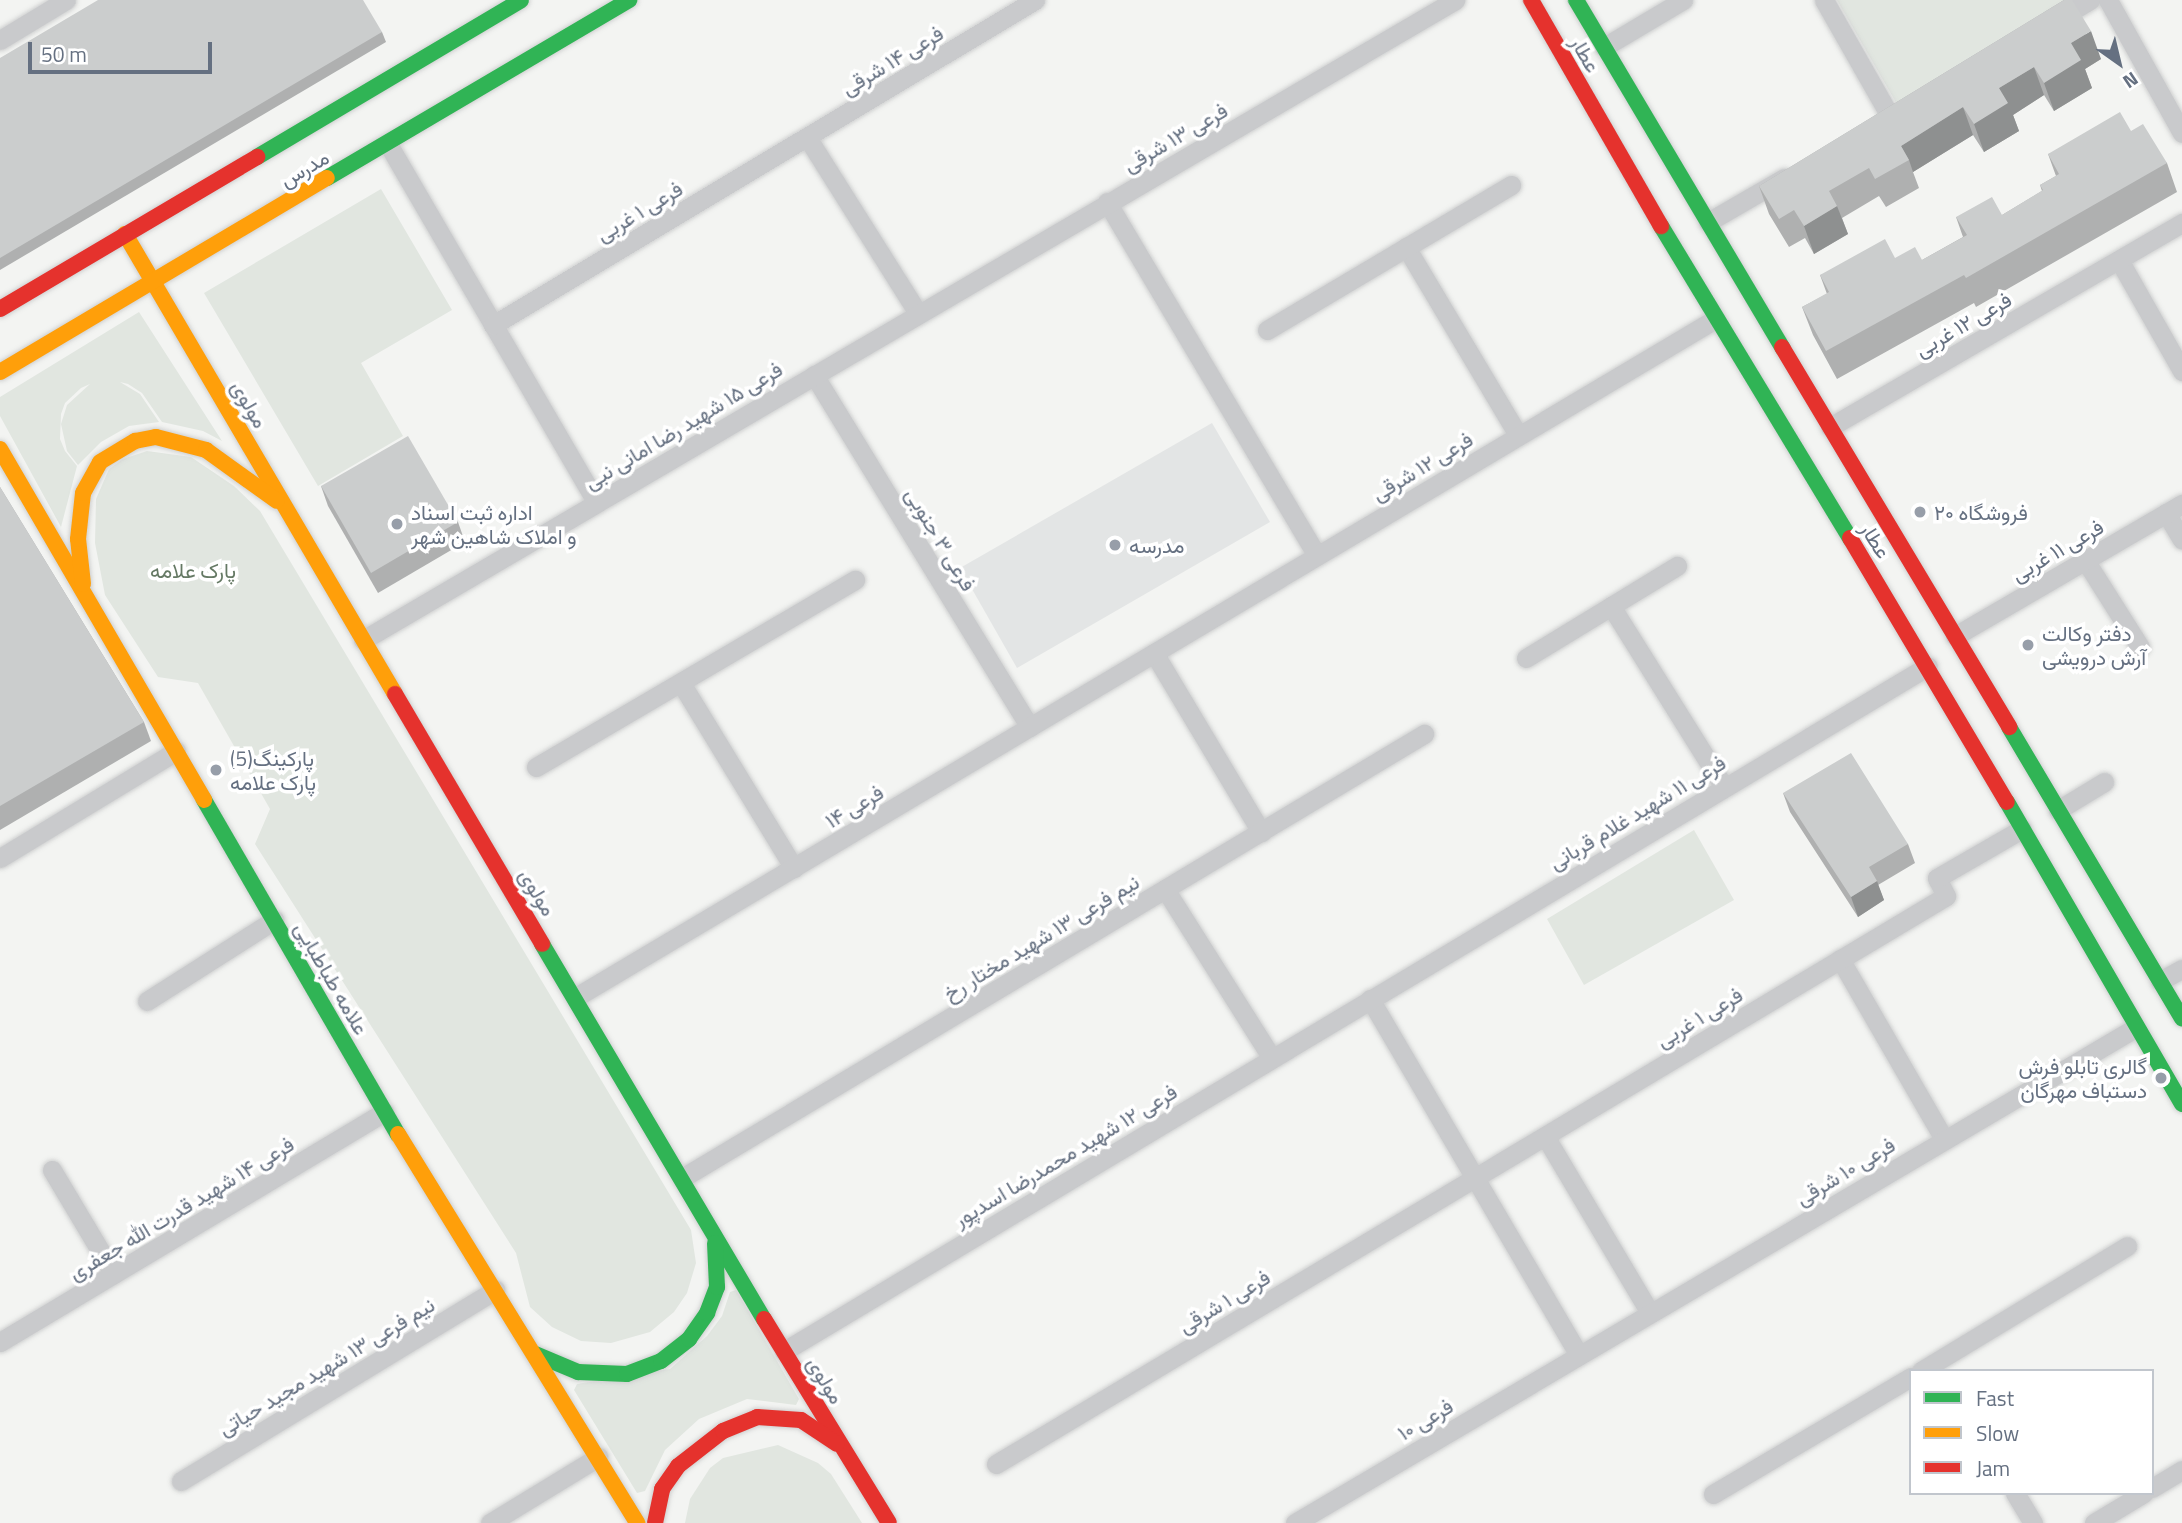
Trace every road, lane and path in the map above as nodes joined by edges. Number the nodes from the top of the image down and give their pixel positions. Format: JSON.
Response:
{"nodes":[{"id":1,"x":66,"y":0,"type":"edge"},
{"id":2,"x":521,"y":0,"type":"edge"},
{"id":3,"x":629,"y":0,"type":"edge"},
{"id":4,"x":1035,"y":0,"type":"edge"},
{"id":5,"x":1455,"y":0,"type":"edge"},
{"id":6,"x":1531,"y":0,"type":"edge"},
{"id":7,"x":1576,"y":0,"type":"edge"},
{"id":8,"x":1683,"y":0,"type":"edge"},
{"id":9,"x":1824,"y":0,"type":"edge"},
{"id":10,"x":2090,"y":0,"type":"edge"},
{"id":11,"x":2108,"y":0,"type":"edge"},
{"id":12,"x":2035,"y":32,"type":"edge"},
{"id":13,"x":0,"y":40,"type":"edge"},
{"id":14,"x":1604,"y":47,"type":"junction"},
{"id":15,"x":1913,"y":103,"type":"edge"},
{"id":16,"x":1890,"y":116,"type":"junction"},
{"id":17,"x":1625,"y":123,"type":"junction"},
{"id":18,"x":1868,"y":130,"type":"edge"},
{"id":19,"x":2182,"y":133,"type":"edge"},
{"id":20,"x":807,"y":136,"type":"junction"},
{"id":21,"x":388,"y":144,"type":"junction"},
{"id":22,"x":1799,"y":169,"type":"edge"},
{"id":23,"x":1511,"y":185,"type":"dead end"},
{"id":24,"x":1107,"y":202,"type":"junction"},
{"id":25,"x":1708,"y":222,"type":"junction"},
{"id":26,"x":2182,"y":223,"type":"edge"},
{"id":27,"x":125,"y":234,"type":"junction"},
{"id":28,"x":1406,"y":247,"type":"junction"},
{"id":29,"x":2119,"y":260,"type":"junction"},
{"id":30,"x":154,"y":281,"type":"junction"},
{"id":31,"x":0,"y":309,"type":"edge"},
{"id":32,"x":918,"y":313,"type":"junction"},
{"id":33,"x":1715,"y":320,"type":"junction"},
{"id":34,"x":494,"y":325,"type":"junction"},
{"id":35,"x":1267,"y":330,"type":"dead end"},
{"id":36,"x":2179,"y":366,"type":"edge"},
{"id":37,"x":0,"y":372,"type":"edge"},
{"id":38,"x":814,"y":375,"type":"junction"},
{"id":39,"x":1830,"y":427,"type":"junction"},
{"id":40,"x":1518,"y":435,"type":"junction"},
{"id":41,"x":0,"y":449,"type":"edge"},
{"id":42,"x":597,"y":503,"type":"junction"},
{"id":43,"x":287,"y":508,"type":"junction"},
{"id":44,"x":2174,"y":509,"type":"edge"},
{"id":45,"x":2182,"y":540,"type":"edge"},
{"id":46,"x":1317,"y":555,"type":"junction"},
{"id":47,"x":2085,"y":560,"type":"junction"},
{"id":48,"x":1676,"y":566,"type":"dead end"},
{"id":49,"x":855,"y":580,"type":"dead end"},
{"id":50,"x":88,"y":603,"type":"junction"},
{"id":51,"x":1611,"y":606,"type":"junction"},
{"id":52,"x":1955,"y":636,"type":"junction"},
{"id":53,"x":363,"y":640,"type":"junction"},
{"id":54,"x":2140,"y":647,"type":"dead end"},
{"id":55,"x":1154,"y":653,"type":"junction"},
{"id":56,"x":1526,"y":658,"type":"dead end"},
{"id":57,"x":1928,"y":666,"type":"junction"},
{"id":58,"x":681,"y":683,"type":"junction"},
{"id":59,"x":1030,"y":727,"type":"junction"},
{"id":60,"x":1424,"y":734,"type":"dead end"},
{"id":61,"x":176,"y":751,"type":"junction"},
{"id":62,"x":536,"y":767,"type":"dead end"},
{"id":63,"x":2104,"y":782,"type":"dead end"},
{"id":64,"x":1724,"y":787,"type":"junction"},
{"id":65,"x":2058,"y":810,"type":"junction"},
{"id":66,"x":2022,"y":829,"type":"junction"},
{"id":67,"x":1261,"y":832,"type":"junction"},
{"id":68,"x":0,"y":858,"type":"edge"},
{"id":69,"x":794,"y":868,"type":"junction"},
{"id":70,"x":1165,"y":889,"type":"junction"},
{"id":71,"x":274,"y":920,"type":"junction"},
{"id":72,"x":1840,"y":959,"type":"junction"},
{"id":73,"x":2182,"y":969,"type":"edge"},
{"id":74,"x":2160,"y":981,"type":"junction"},
{"id":75,"x":576,"y":997,"type":"junction"},
{"id":76,"x":1370,"y":999,"type":"junction"},
{"id":77,"x":147,"y":1001,"type":"dead end"},
{"id":78,"x":2182,"y":1018,"type":"edge"},
{"id":79,"x":2135,"y":1028,"type":"junction"},
{"id":80,"x":1272,"y":1058,"type":"junction"},
{"id":81,"x":2182,"y":1104,"type":"edge"},
{"id":82,"x":385,"y":1112,"type":"junction"},
{"id":83,"x":1545,"y":1136,"type":"junction"},
{"id":84,"x":1944,"y":1139,"type":"junction"},
{"id":85,"x":51,"y":1170,"type":"dead end"},
{"id":86,"x":682,"y":1178,"type":"junction"},
{"id":87,"x":1475,"y":1178,"type":"junction"},
{"id":88,"x":714,"y":1238,"type":"junction"},
{"id":89,"x":2127,"y":1246,"type":"dead end"},
{"id":90,"x":114,"y":1274,"type":"junction"},
{"id":91,"x":495,"y":1290,"type":"junction"},
{"id":92,"x":1650,"y":1312,"type":"junction"},
{"id":93,"x":0,"y":1342,"type":"edge"},
{"id":94,"x":784,"y":1351,"type":"junction"},
{"id":95,"x":535,"y":1354,"type":"junction"},
{"id":96,"x":1579,"y":1354,"type":"junction"},
{"id":97,"x":1932,"y":1368,"type":"edge"},
{"id":98,"x":1909,"y":1378,"type":"edge"},
{"id":99,"x":844,"y":1449,"type":"junction"},
{"id":100,"x":598,"y":1457,"type":"junction"},
{"id":101,"x":996,"y":1464,"type":"dead end"},
{"id":102,"x":2182,"y":1470,"type":"edge"},
{"id":103,"x":181,"y":1481,"type":"dead end"},
{"id":104,"x":2154,"y":1487,"type":"edge"},
{"id":105,"x":1713,"y":1494,"type":"dead end"},
{"id":106,"x":2016,"y":1495,"type":"edge"},
{"id":107,"x":2141,"y":1495,"type":"edge"},
{"id":108,"x":1300,"y":1522,"type":"edge"},
{"id":109,"x":490,"y":1523,"type":"edge"},
{"id":110,"x":637,"y":1523,"type":"edge"},
{"id":111,"x":655,"y":1523,"type":"edge"},
{"id":112,"x":889,"y":1523,"type":"edge"},
{"id":113,"x":2033,"y":1523,"type":"edge"},
{"id":114,"x":2094,"y":1523,"type":"edge"}],
"edges":[{"from":1,"to":13,"type":"street"},
{"from":2,"to":27,"type":"main road","name":"مدرس"},
{"from":3,"to":21,"type":"main road","name":"مدرس"},
{"from":4,"to":20,"type":"street","name":"فرعی ۱۴ شرقی"},
{"from":5,"to":24,"type":"street","name":"فرعی ۱۳ شرقی"},
{"from":6,"to":17,"type":"main road","name":"عطار"},
{"from":7,"to":14,"type":"main road","name":"عطار"},
{"from":8,"to":14,"type":"street"},
{"from":9,"to":16,"type":"street"},
{"from":10,"to":12,"type":"street"},
{"from":11,"to":19,"type":"street"},
{"from":14,"to":17,"type":"main road","name":"عطار"},
{"from":15,"to":16,"type":"street"},
{"from":16,"to":18,"type":"street"},
{"from":17,"to":25,"type":"main road","name":"عطار"},
{"from":17,"to":33,"type":"main road","name":"عطار"},
{"from":20,"to":32,"type":"street"},
{"from":20,"to":34,"type":"street","name":"فرعی ۱ غربی"},
{"from":21,"to":30,"type":"main road","name":"مدرس"},
{"from":21,"to":34,"type":"street"},
{"from":22,"to":25,"type":"street"},
{"from":23,"to":28,"type":"street"},
{"from":24,"to":32,"type":"street","name":"فرعی ۱۳ شرقی"},
{"from":24,"to":46,"type":"street"},
{"from":25,"to":39,"type":"main road","name":"عطار"},
{"from":26,"to":29,"type":"street","name":"فرعی ۱۲ غربی"},
{"from":27,"to":30,"type":"main road","name":"مولوی"},
{"from":27,"to":31,"type":"main road","name":"مدرس"},
{"from":28,"to":35,"type":"street"},
{"from":28,"to":40,"type":"street"},
{"from":29,"to":36,"type":"street"},
{"from":29,"to":39,"type":"street","name":"فرعی ۱۲ غربی"},
{"from":30,"to":37,"type":"main road","name":"مدرس"},
{"from":30,"to":43,"type":"main road","name":"مولوی"},
{"from":32,"to":38,"type":"street","name":"فرعی ۱۵ شهید رضا امانی نبی"},
{"from":33,"to":40,"type":"street","name":"فرعی ۱۲ شرقی"},
{"from":33,"to":57,"type":"main road","name":"عطار"},
{"from":34,"to":42,"type":"street"},
{"from":38,"to":42,"type":"street","name":"فرعی ۱۵ شهید رضا امانی نبی"},
{"from":38,"to":59,"type":"street","name":"فرعی ۳ جنوبی"},
{"from":39,"to":52,"type":"main road","name":"عطار"},
{"from":40,"to":46,"type":"street","name":"فرعی ۱۲ شرقی"},
{"from":41,"to":50,"type":"main road","name":"علامه طباطبایی"},
{"from":42,"to":53,"type":"street","name":"فرعی ۱۵ شهید رضا امانی نبی"},
{"from":43,"to":50,"type":"main road"},
{"from":43,"to":53,"type":"main road","name":"مولوی"},
{"from":44,"to":45,"type":"street"},
{"from":44,"to":47,"type":"street","name":"فرعی ۱۱ غربی"},
{"from":46,"to":55,"type":"street","name":"فرعی ۱۲ شرقی"},
{"from":47,"to":52,"type":"street","name":"فرعی ۱۱ غربی"},
{"from":47,"to":54,"type":"street"},
{"from":48,"to":51,"type":"street"},
{"from":49,"to":58,"type":"street"},
{"from":50,"to":61,"type":"main road","name":"علامه طباطبایی"},
{"from":51,"to":56,"type":"street"},
{"from":51,"to":64,"type":"street"},
{"from":52,"to":65,"type":"main road","name":"عطار"},
{"from":53,"to":75,"type":"main road","name":"مولوی"},
{"from":55,"to":59,"type":"street","name":"فرعی ۱۴"},
{"from":55,"to":67,"type":"street"},
{"from":57,"to":64,"type":"street","name":"فرعی ۱۱ شهید غلام قربانی"},
{"from":57,"to":66,"type":"main road","name":"عطار"},
{"from":58,"to":62,"type":"street"},
{"from":58,"to":69,"type":"street"},
{"from":59,"to":69,"type":"street","name":"فرعی ۱۴"},
{"from":60,"to":67,"type":"street","name":"نیم فرعی ۱۳ شهید مختار رخ"},
{"from":61,"to":68,"type":"street"},
{"from":61,"to":71,"type":"main road","name":"علامه طباطبایی"},
{"from":63,"to":65,"type":"street"},
{"from":64,"to":76,"type":"street","name":"فرعی ۱۱ شهید غلام قربانی"},
{"from":65,"to":74,"type":"main road","name":"عطار"},
{"from":66,"to":72,"type":"street","name":"فرعی ۱ غربی"},
{"from":66,"to":79,"type":"main road","name":"عطار"},
{"from":67,"to":70,"type":"street","name":"نیم فرعی ۱۳ شهید مختار رخ"},
{"from":69,"to":75,"type":"street","name":"فرعی ۱۴"},
{"from":70,"to":80,"type":"street"},
{"from":70,"to":86,"type":"street","name":"نیم فرعی ۱۳ شهید مختار رخ"},
{"from":71,"to":77,"type":"street"},
{"from":71,"to":82,"type":"main road","name":"علامه طباطبایی"},
{"from":72,"to":83,"type":"street","name":"فرعی ۱ غربی"},
{"from":72,"to":84,"type":"street"},
{"from":73,"to":74,"type":"street"},
{"from":74,"to":78,"type":"main road","name":"عطار"},
{"from":75,"to":86,"type":"main road","name":"مولوی"},
{"from":76,"to":80,"type":"street","name":"فرعی ۱۲ شهید محمدرضا اسدپور"},
{"from":76,"to":87,"type":"street"},
{"from":79,"to":81,"type":"main road","name":"عطار"},
{"from":79,"to":84,"type":"street","name":"فرعی ۱۰ شرقی"},
{"from":80,"to":94,"type":"street","name":"فرعی ۱۲ شهید محمدرضا اسدپور"},
{"from":82,"to":90,"type":"street","name":"فرعی ۱۴ شهید قدرت الله جعفری"},
{"from":82,"to":91,"type":"main road","name":"علامه طباطبایی"},
{"from":83,"to":87,"type":"street","name":"فرعی ۱ غربی"},
{"from":83,"to":92,"type":"street"},
{"from":84,"to":92,"type":"street","name":"فرعی ۱۰ شرقی"},
{"from":85,"to":90,"type":"street"},
{"from":86,"to":88,"type":"main road","name":"مولوی"},
{"from":87,"to":96,"type":"street"},
{"from":87,"to":101,"type":"street","name":"فرعی ۱ شرقی"},
{"from":88,"to":94,"type":"main road","name":"مولوی"},
{"from":88,"to":95,"type":"main road"},
{"from":89,"to":97,"type":"street"},
{"from":90,"to":93,"type":"street","name":"فرعی ۱۴ شهید قدرت الله جعفری"},
{"from":91,"to":95,"type":"main road","name":"علامه طباطبایی"},
{"from":91,"to":103,"type":"street","name":"نیم فرعی ۱۳ شهید مجید حیاتی"},
{"from":92,"to":96,"type":"street","name":"فرعی ۱۰ شرقی"},
{"from":94,"to":99,"type":"main road","name":"مولوی"},
{"from":95,"to":100,"type":"main road","name":"علامه طباطبایی"},
{"from":96,"to":108,"type":"street","name":"فرعی ۱۰"},
{"from":98,"to":105,"type":"street"},
{"from":99,"to":111,"type":"main road"},
{"from":99,"to":112,"type":"main road","name":"مولوی"},
{"from":100,"to":109,"type":"street"},
{"from":100,"to":110,"type":"main road","name":"علامه طباطبایی"},
{"from":102,"to":104,"type":"street"},
{"from":106,"to":113,"type":"street"},
{"from":107,"to":114,"type":"street"}]}
